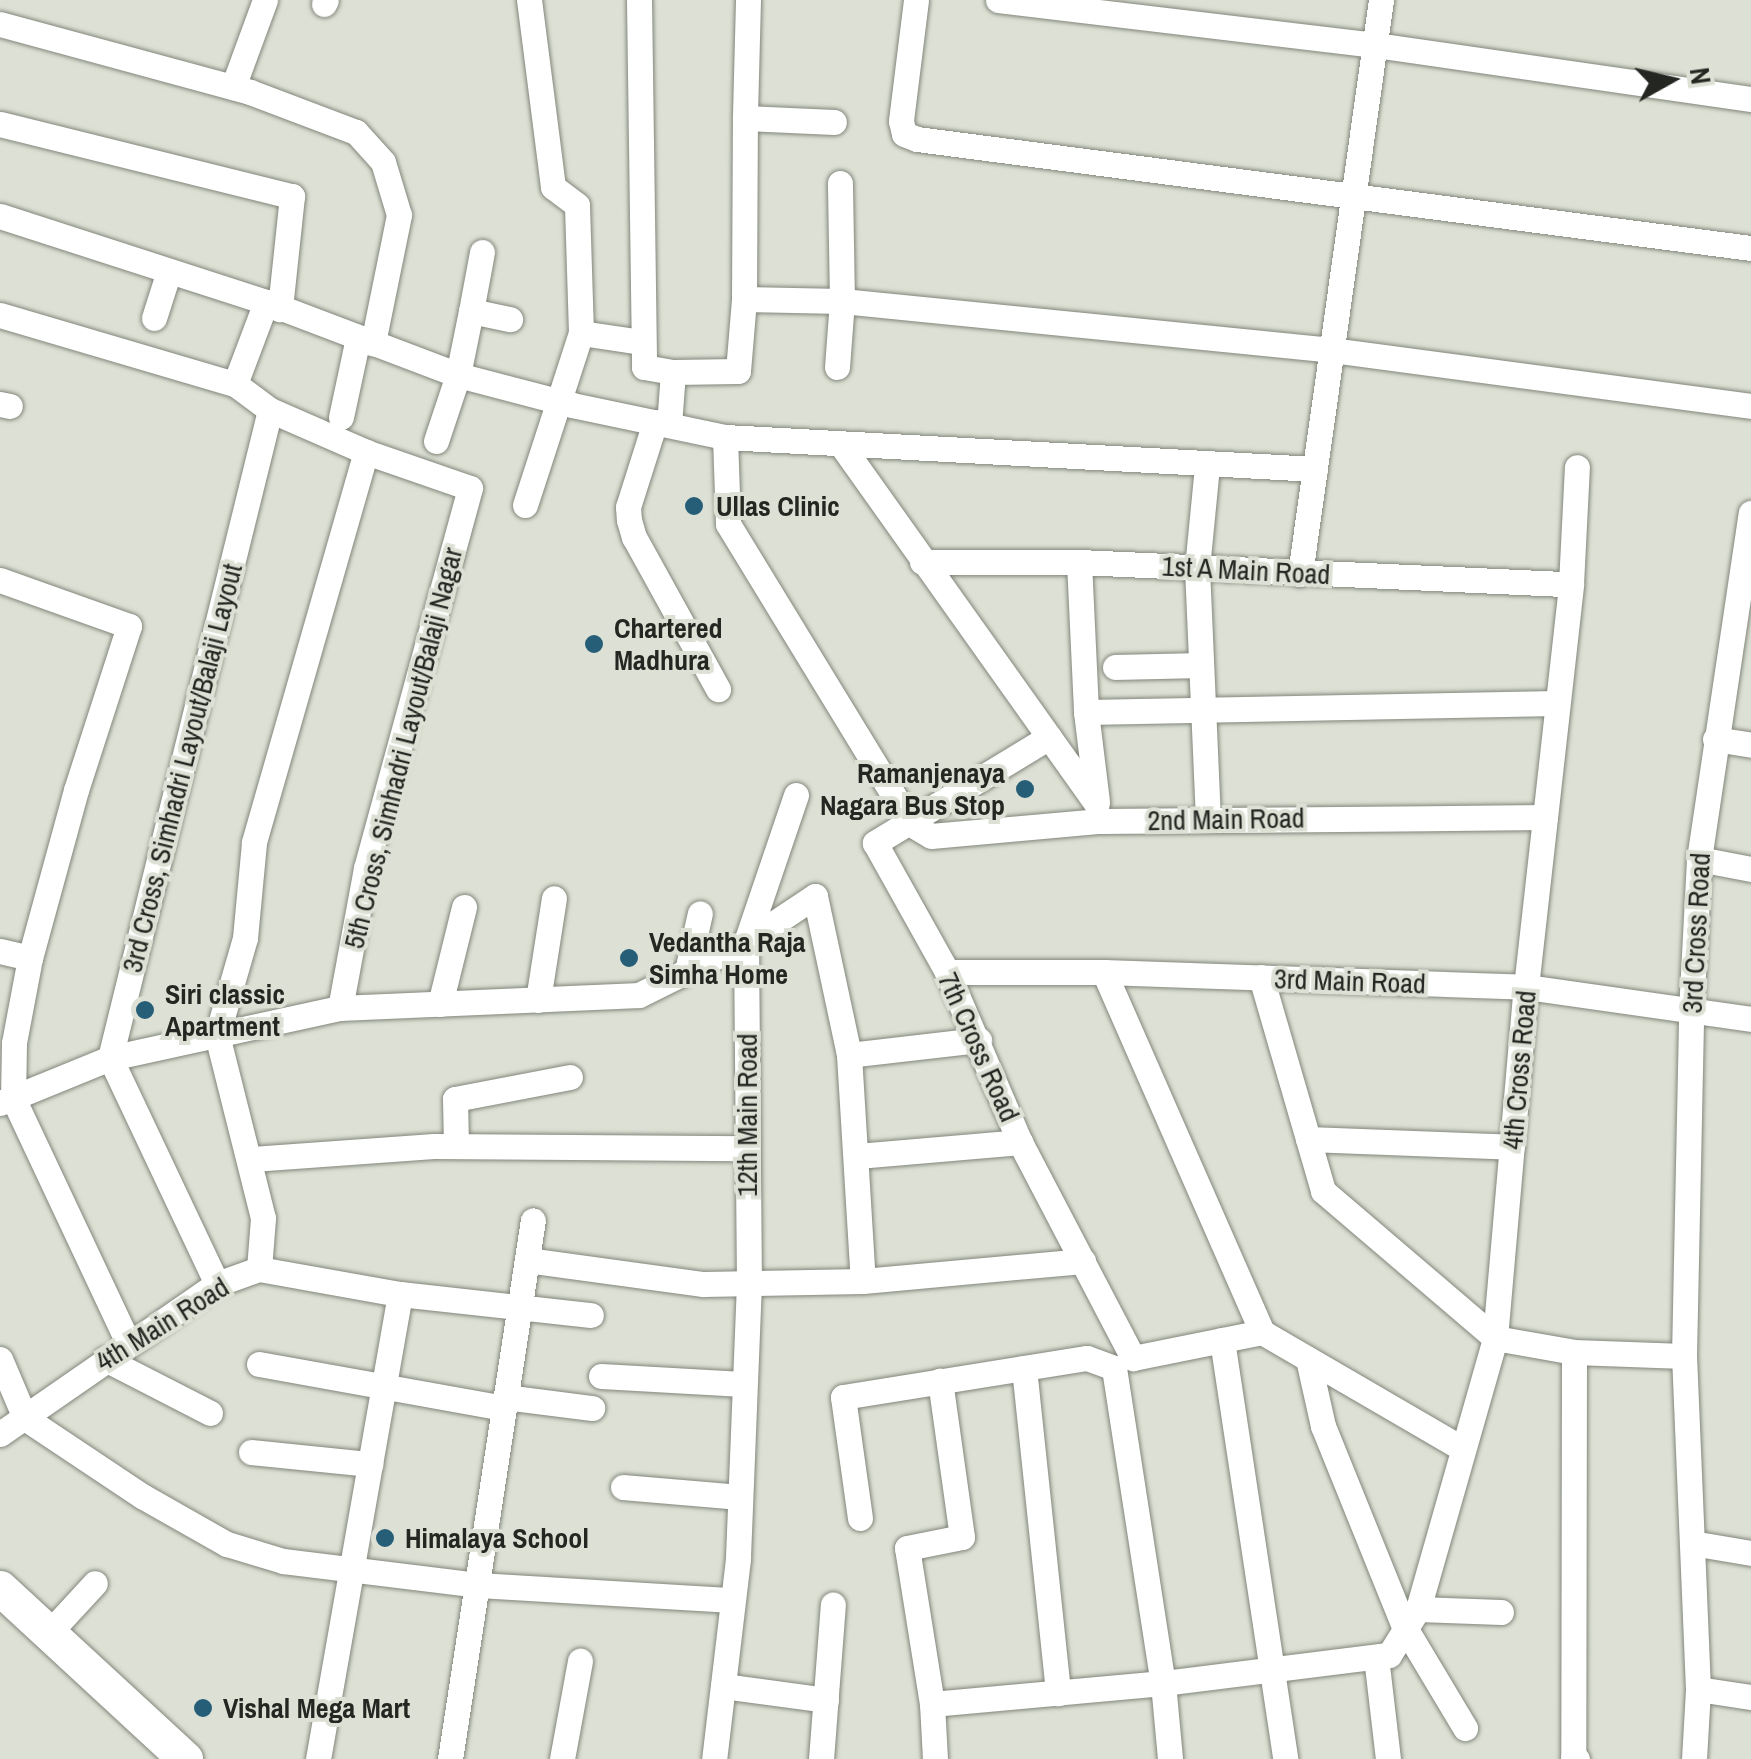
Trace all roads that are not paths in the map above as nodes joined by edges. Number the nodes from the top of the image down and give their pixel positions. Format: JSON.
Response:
{"nodes":[{"id":1,"x":265,"y":0,"type":"edge"},
{"id":2,"x":529,"y":0,"type":"edge"},
{"id":3,"x":639,"y":0,"type":"edge"},
{"id":4,"x":748,"y":0,"type":"edge"},
{"id":5,"x":916,"y":0,"type":"edge"},
{"id":6,"x":998,"y":0,"type":"edge"},
{"id":7,"x":1381,"y":0,"type":"edge"},
{"id":8,"x":0,"y":24,"type":"edge"},
{"id":9,"x":1376,"y":45,"type":"junction"},
{"id":10,"x":233,"y":87,"type":"junction"},
{"id":11,"x":1751,"y":100,"type":"edge"},
{"id":12,"x":746,"y":118,"type":"junction"},
{"id":13,"x":834,"y":122,"type":"dead end"},
{"id":14,"x":0,"y":124,"type":"edge"},
{"id":15,"x":840,"y":183,"type":"dead end"},
{"id":16,"x":1354,"y":197,"type":"junction"},
{"id":17,"x":0,"y":216,"type":"edge"},
{"id":18,"x":1751,"y":248,"type":"edge"},
{"id":19,"x":482,"y":252,"type":"dead end"},
{"id":20,"x":169,"y":271,"type":"junction"},
{"id":21,"x":744,"y":299,"type":"junction"},
{"id":22,"x":842,"y":301,"type":"junction"},
{"id":23,"x":273,"y":306,"type":"junction"},
{"id":24,"x":472,"y":311,"type":"junction"},
{"id":25,"x":0,"y":315,"type":"edge"},
{"id":26,"x":154,"y":318,"type":"dead end"},
{"id":27,"x":510,"y":319,"type":"dead end"},
{"id":28,"x":580,"y":333,"type":"junction"},
{"id":29,"x":366,"y":341,"type":"junction"},
{"id":30,"x":642,"y":342,"type":"junction"},
{"id":31,"x":1332,"y":350,"type":"junction"},
{"id":32,"x":837,"y":368,"type":"dead end"},
{"id":33,"x":673,"y":372,"type":"junction"},
{"id":34,"x":458,"y":375,"type":"junction"},
{"id":35,"x":235,"y":384,"type":"junction"},
{"id":36,"x":558,"y":400,"type":"junction"},
{"id":37,"x":1751,"y":406,"type":"edge"},
{"id":38,"x":270,"y":410,"type":"junction"},
{"id":39,"x":341,"y":417,"type":"dead end"},
{"id":40,"x":662,"y":424,"type":"junction"},
{"id":41,"x":726,"y":437,"type":"junction"},
{"id":42,"x":436,"y":441,"type":"dead end"},
{"id":43,"x":840,"y":443,"type":"junction"},
{"id":44,"x":366,"y":452,"type":"junction"},
{"id":45,"x":1207,"y":466,"type":"junction"},
{"id":46,"x":1577,"y":467,"type":"dead end"},
{"id":47,"x":1315,"y":469,"type":"junction"},
{"id":48,"x":525,"y":505,"type":"dead end"},
{"id":49,"x":1751,"y":513,"type":"edge"},
{"id":50,"x":922,"y":562,"type":"junction"},
{"id":51,"x":1079,"y":562,"type":"junction"},
{"id":52,"x":1197,"y":568,"type":"junction"},
{"id":53,"x":1300,"y":574,"type":"junction"},
{"id":54,"x":0,"y":580,"type":"edge"},
{"id":55,"x":1570,"y":584,"type":"junction"},
{"id":56,"x":1740,"y":657,"type":"edge"},
{"id":57,"x":1201,"y":665,"type":"junction"},
{"id":58,"x":1115,"y":667,"type":"dead end"},
{"id":59,"x":718,"y":689,"type":"dead end"},
{"id":60,"x":1557,"y":703,"type":"junction"},
{"id":61,"x":1203,"y":710,"type":"junction"},
{"id":62,"x":1086,"y":712,"type":"junction"},
{"id":63,"x":1049,"y":737,"type":"junction"},
{"id":64,"x":1715,"y":739,"type":"junction"},
{"id":65,"x":1751,"y":745,"type":"edge"},
{"id":66,"x":796,"y":795,"type":"dead end"},
{"id":67,"x":1098,"y":813,"type":"junction"},
{"id":68,"x":1208,"y":818,"type":"junction"},
{"id":69,"x":1545,"y":818,"type":"junction"},
{"id":70,"x":912,"y":824,"type":"junction"},
{"id":71,"x":1700,"y":859,"type":"junction"},
{"id":72,"x":1751,"y":868,"type":"edge"},
{"id":73,"x":554,"y":898,"type":"dead end"},
{"id":74,"x":464,"y":907,"type":"dead end"},
{"id":75,"x":700,"y":913,"type":"dead end"},
{"id":76,"x":746,"y":942,"type":"junction"},
{"id":77,"x":0,"y":951,"type":"edge"},
{"id":78,"x":30,"y":958,"type":"junction"},
{"id":79,"x":687,"y":971,"type":"junction"},
{"id":80,"x":947,"y":972,"type":"junction"},
{"id":81,"x":1104,"y":972,"type":"junction"},
{"id":82,"x":1261,"y":978,"type":"junction"},
{"id":83,"x":1526,"y":988,"type":"junction"},
{"id":84,"x":538,"y":1000,"type":"junction"},
{"id":85,"x":440,"y":1004,"type":"junction"},
{"id":86,"x":340,"y":1008,"type":"junction"},
{"id":87,"x":1691,"y":1012,"type":"junction"},
{"id":88,"x":1751,"y":1020,"type":"edge"},
{"id":89,"x":217,"y":1035,"type":"junction"},
{"id":90,"x":979,"y":1040,"type":"junction"},
{"id":91,"x":848,"y":1055,"type":"junction"},
{"id":92,"x":110,"y":1058,"type":"junction"},
{"id":93,"x":570,"y":1078,"type":"dead end"},
{"id":94,"x":6,"y":1100,"type":"edge"},
{"id":95,"x":1308,"y":1139,"type":"junction"},
{"id":96,"x":1020,"y":1142,"type":"junction"},
{"id":97,"x":456,"y":1146,"type":"junction"},
{"id":98,"x":1512,"y":1147,"type":"junction"},
{"id":99,"x":747,"y":1148,"type":"junction"},
{"id":100,"x":858,"y":1156,"type":"junction"},
{"id":101,"x":252,"y":1159,"type":"junction"},
{"id":102,"x":533,"y":1220,"type":"dead end"},
{"id":103,"x":527,"y":1260,"type":"junction"},
{"id":104,"x":1084,"y":1261,"type":"junction"},
{"id":105,"x":259,"y":1269,"type":"junction"},
{"id":106,"x":863,"y":1281,"type":"junction"},
{"id":107,"x":217,"y":1284,"type":"junction"},
{"id":108,"x":749,"y":1284,"type":"junction"},
{"id":109,"x":400,"y":1294,"type":"junction"},
{"id":110,"x":520,"y":1304,"type":"junction"},
{"id":111,"x":591,"y":1315,"type":"dead end"},
{"id":112,"x":1262,"y":1332,"type":"junction"},
{"id":113,"x":1495,"y":1338,"type":"junction"},
{"id":114,"x":128,"y":1342,"type":"junction"},
{"id":115,"x":1223,"y":1349,"type":"junction"},
{"id":116,"x":1574,"y":1352,"type":"junction"},
{"id":117,"x":1684,"y":1356,"type":"junction"},
{"id":118,"x":0,"y":1359,"type":"edge"},
{"id":119,"x":105,"y":1359,"type":"junction"},
{"id":120,"x":1308,"y":1360,"type":"junction"},
{"id":121,"x":258,"y":1364,"type":"dead end"},
{"id":122,"x":1024,"y":1368,"type":"junction"},
{"id":123,"x":600,"y":1376,"type":"dead end"},
{"id":124,"x":940,"y":1382,"type":"junction"},
{"id":125,"x":743,"y":1384,"type":"junction"},
{"id":126,"x":383,"y":1390,"type":"junction"},
{"id":127,"x":504,"y":1403,"type":"junction"},
{"id":128,"x":592,"y":1408,"type":"dead end"},
{"id":129,"x":210,"y":1413,"type":"dead end"},
{"id":130,"x":25,"y":1418,"type":"junction"},
{"id":131,"x":0,"y":1434,"type":"edge"},
{"id":132,"x":1461,"y":1448,"type":"junction"},
{"id":133,"x":251,"y":1452,"type":"dead end"},
{"id":134,"x":370,"y":1464,"type":"junction"},
{"id":135,"x":623,"y":1486,"type":"dead end"},
{"id":136,"x":740,"y":1497,"type":"junction"},
{"id":137,"x":860,"y":1518,"type":"dead end"},
{"id":138,"x":1692,"y":1543,"type":"junction"},
{"id":139,"x":1751,"y":1553,"type":"edge"},
{"id":140,"x":351,"y":1570,"type":"junction"},
{"id":141,"x":95,"y":1584,"type":"dead end"},
{"id":142,"x":478,"y":1585,"type":"junction"},
{"id":143,"x":0,"y":1588,"type":"edge"},
{"id":144,"x":733,"y":1600,"type":"junction"},
{"id":145,"x":833,"y":1604,"type":"dead end"},
{"id":146,"x":1501,"y":1612,"type":"dead end"},
{"id":147,"x":1411,"y":1618,"type":"junction"},
{"id":148,"x":48,"y":1634,"type":"junction"},
{"id":149,"x":1382,"y":1656,"type":"junction"},
{"id":150,"x":580,"y":1661,"type":"dead end"},
{"id":151,"x":1275,"y":1668,"type":"junction"},
{"id":152,"x":1163,"y":1683,"type":"junction"},
{"id":153,"x":722,"y":1686,"type":"junction"},
{"id":154,"x":1698,"y":1688,"type":"junction"},
{"id":155,"x":1058,"y":1693,"type":"junction"},
{"id":156,"x":1751,"y":1697,"type":"edge"},
{"id":157,"x":826,"y":1700,"type":"junction"},
{"id":158,"x":932,"y":1704,"type":"junction"},
{"id":159,"x":1464,"y":1728,"type":"dead end"},
{"id":160,"x":185,"y":1759,"type":"edge"},
{"id":161,"x":318,"y":1759,"type":"edge"},
{"id":162,"x":450,"y":1759,"type":"edge"},
{"id":163,"x":562,"y":1759,"type":"edge"},
{"id":164,"x":714,"y":1759,"type":"edge"},
{"id":165,"x":821,"y":1759,"type":"edge"},
{"id":166,"x":935,"y":1759,"type":"edge"},
{"id":167,"x":1170,"y":1759,"type":"edge"},
{"id":168,"x":1285,"y":1759,"type":"edge"},
{"id":169,"x":1388,"y":1759,"type":"edge"},
{"id":170,"x":1577,"y":1759,"type":"edge"},
{"id":171,"x":1694,"y":1759,"type":"edge"}],
"edges":[{"from":1,"to":10,"type":"street"},
{"from":2,"to":28,"type":"street"},
{"from":3,"to":30,"type":"street"},
{"from":4,"to":12,"type":"street"},
{"from":5,"to":16,"type":"street"},
{"from":6,"to":9,"type":"street"},
{"from":7,"to":9,"type":"street"},
{"from":8,"to":10,"type":"street"},
{"from":9,"to":11,"type":"street"},
{"from":9,"to":16,"type":"street"},
{"from":10,"to":29,"type":"street"},
{"from":12,"to":13,"type":"street"},
{"from":12,"to":21,"type":"street"},
{"from":14,"to":23,"type":"street"},
{"from":15,"to":22,"type":"street"},
{"from":16,"to":18,"type":"street"},
{"from":16,"to":31,"type":"street"},
{"from":17,"to":20,"type":"street"},
{"from":19,"to":24,"type":"street"},
{"from":20,"to":23,"type":"street"},
{"from":20,"to":26,"type":"street"},
{"from":21,"to":22,"type":"street"},
{"from":21,"to":33,"type":"street"},
{"from":22,"to":31,"type":"street"},
{"from":22,"to":32,"type":"street"},
{"from":23,"to":29,"type":"street"},
{"from":23,"to":35,"type":"street"},
{"from":24,"to":27,"type":"street"},
{"from":24,"to":34,"type":"street"},
{"from":25,"to":35,"type":"street"},
{"from":28,"to":30,"type":"street"},
{"from":28,"to":36,"type":"street"},
{"from":29,"to":34,"type":"street"},
{"from":29,"to":39,"type":"street"},
{"from":30,"to":33,"type":"street"},
{"from":31,"to":37,"type":"street"},
{"from":31,"to":47,"type":"street"},
{"from":33,"to":40,"type":"street"},
{"from":34,"to":36,"type":"street"},
{"from":34,"to":42,"type":"street"},
{"from":35,"to":38,"type":"street"},
{"from":36,"to":40,"type":"street"},
{"from":36,"to":48,"type":"street"},
{"from":38,"to":44,"type":"street"},
{"from":38,"to":92,"type":"street","name":"3rd Cross, Simhadri Layout/Balaji Layout"},
{"from":40,"to":41,"type":"street"},
{"from":40,"to":59,"type":"street"},
{"from":41,"to":43,"type":"street"},
{"from":41,"to":70,"type":"street"},
{"from":43,"to":45,"type":"street"},
{"from":43,"to":50,"type":"street"},
{"from":44,"to":86,"type":"street","name":"5th Cross, Simhadri Layout/Balaji Nagar"},
{"from":44,"to":89,"type":"street"},
{"from":45,"to":47,"type":"street"},
{"from":45,"to":52,"type":"street"},
{"from":46,"to":55,"type":"street","name":"4th Cross Road"},
{"from":47,"to":53,"type":"street"},
{"from":49,"to":56,"type":"street","name":"3rd Cross Road"},
{"from":50,"to":51,"type":"street","name":"1st A Main Road"},
{"from":50,"to":63,"type":"street"},
{"from":51,"to":52,"type":"street","name":"1st A Main Road"},
{"from":51,"to":62,"type":"street"},
{"from":52,"to":53,"type":"street","name":"1st A Main Road"},
{"from":52,"to":57,"type":"street"},
{"from":53,"to":55,"type":"street","name":"1st A Main Road"},
{"from":54,"to":78,"type":"street"},
{"from":55,"to":60,"type":"street","name":"4th Cross Road"},
{"from":56,"to":64,"type":"street","name":"3rd Cross Road"},
{"from":57,"to":58,"type":"street"},
{"from":57,"to":61,"type":"street"},
{"from":60,"to":61,"type":"street"},
{"from":60,"to":69,"type":"street","name":"4th Cross Road"},
{"from":61,"to":62,"type":"street"},
{"from":61,"to":68,"type":"street"},
{"from":62,"to":67,"type":"street"},
{"from":63,"to":67,"type":"street"},
{"from":63,"to":70,"type":"street"},
{"from":64,"to":65,"type":"street"},
{"from":64,"to":71,"type":"street","name":"3rd Cross Road"},
{"from":66,"to":76,"type":"street","name":"12th Main Road"},
{"from":67,"to":68,"type":"street","name":"2nd Main Road"},
{"from":67,"to":70,"type":"street","name":"2nd Main Road"},
{"from":68,"to":69,"type":"street","name":"2nd Main Road"},
{"from":69,"to":83,"type":"street","name":"4th Cross Road"},
{"from":70,"to":80,"type":"street","name":"7th Cross Road"},
{"from":71,"to":72,"type":"street"},
{"from":71,"to":87,"type":"street","name":"3rd Cross Road"},
{"from":73,"to":84,"type":"street"},
{"from":74,"to":85,"type":"street"},
{"from":75,"to":79,"type":"street"},
{"from":76,"to":79,"type":"street"},
{"from":76,"to":91,"type":"street"},
{"from":76,"to":99,"type":"street","name":"12th Main Road"},
{"from":77,"to":78,"type":"street"},
{"from":78,"to":94,"type":"street"},
{"from":79,"to":84,"type":"street"},
{"from":80,"to":81,"type":"street","name":"3rd Main Road"},
{"from":80,"to":90,"type":"street","name":"7th Cross Road"},
{"from":81,"to":82,"type":"street","name":"3rd Main Road"},
{"from":81,"to":112,"type":"street"},
{"from":82,"to":83,"type":"street","name":"3rd Main Road"},
{"from":82,"to":95,"type":"street"},
{"from":83,"to":87,"type":"street","name":"3rd Main Road"},
{"from":83,"to":98,"type":"street","name":"4th Cross Road"},
{"from":84,"to":85,"type":"street"},
{"from":85,"to":86,"type":"street"},
{"from":86,"to":89,"type":"street"},
{"from":87,"to":88,"type":"street","name":"3rd Main Road"},
{"from":87,"to":117,"type":"street","name":"3rd Cross Road"},
{"from":89,"to":92,"type":"street"},
{"from":89,"to":101,"type":"street"},
{"from":90,"to":91,"type":"street"},
{"from":90,"to":96,"type":"street","name":"7th Cross Road"},
{"from":91,"to":100,"type":"street"},
{"from":92,"to":94,"type":"street"},
{"from":92,"to":107,"type":"street"},
{"from":93,"to":97,"type":"street"},
{"from":94,"to":114,"type":"street"},
{"from":95,"to":98,"type":"street"},
{"from":95,"to":113,"type":"street"},
{"from":96,"to":100,"type":"street"},
{"from":96,"to":104,"type":"street","name":"7th Cross Road"},
{"from":97,"to":99,"type":"street"},
{"from":97,"to":101,"type":"street"},
{"from":98,"to":113,"type":"street","name":"4th Cross Road"},
{"from":99,"to":108,"type":"street","name":"12th Main Road"},
{"from":100,"to":106,"type":"street"},
{"from":101,"to":105,"type":"street"},
{"from":102,"to":103,"type":"street"},
{"from":103,"to":108,"type":"street"},
{"from":103,"to":110,"type":"street"},
{"from":104,"to":106,"type":"street"},
{"from":104,"to":115,"type":"street","name":"7th Cross Road"},
{"from":105,"to":107,"type":"street","name":"4th Main Road"},
{"from":105,"to":109,"type":"street","name":"4th Main Road"},
{"from":106,"to":108,"type":"street"},
{"from":107,"to":114,"type":"street","name":"4th Main Road"},
{"from":108,"to":125,"type":"street","name":"12th Main Road"},
{"from":109,"to":110,"type":"street","name":"4th Main Road"},
{"from":109,"to":126,"type":"street"},
{"from":110,"to":111,"type":"street","name":"4th Main Road"},
{"from":110,"to":127,"type":"street"},
{"from":112,"to":115,"type":"street","name":"7th Cross Road"},
{"from":112,"to":120,"type":"street"},
{"from":113,"to":116,"type":"street"},
{"from":113,"to":132,"type":"street","name":"4th Cross Road"},
{"from":114,"to":119,"type":"street","name":"4th Main Road"},
{"from":115,"to":151,"type":"street"},
{"from":116,"to":117,"type":"street"},
{"from":116,"to":170,"type":"street"},
{"from":117,"to":138,"type":"street","name":"3rd Cross Road"},
{"from":118,"to":130,"type":"street"},
{"from":119,"to":129,"type":"street"},
{"from":119,"to":130,"type":"street","name":"4th Main Road"},
{"from":120,"to":132,"type":"street"},
{"from":120,"to":147,"type":"street"},
{"from":121,"to":126,"type":"street"},
{"from":122,"to":124,"type":"street"},
{"from":122,"to":152,"type":"street"},
{"from":122,"to":155,"type":"street"},
{"from":123,"to":125,"type":"street"},
{"from":124,"to":137,"type":"street"},
{"from":124,"to":158,"type":"street"},
{"from":125,"to":136,"type":"street","name":"12th Main Road"},
{"from":126,"to":127,"type":"street"},
{"from":126,"to":134,"type":"street"},
{"from":127,"to":128,"type":"street"},
{"from":127,"to":142,"type":"street"},
{"from":130,"to":131,"type":"street","name":"4th Main Road"},
{"from":130,"to":140,"type":"street"},
{"from":132,"to":147,"type":"street","name":"4th Cross Road"},
{"from":133,"to":134,"type":"street"},
{"from":134,"to":140,"type":"street"},
{"from":135,"to":136,"type":"street"},
{"from":136,"to":144,"type":"street","name":"12th Main Road"},
{"from":138,"to":139,"type":"street"},
{"from":138,"to":154,"type":"street","name":"3rd Cross Road"},
{"from":140,"to":142,"type":"street"},
{"from":140,"to":161,"type":"street"},
{"from":141,"to":148,"type":"street"},
{"from":142,"to":144,"type":"street"},
{"from":142,"to":162,"type":"street"},
{"from":143,"to":148,"type":"main road"},
{"from":144,"to":153,"type":"street","name":"12th Main Road"},
{"from":145,"to":157,"type":"street"},
{"from":146,"to":147,"type":"street"},
{"from":147,"to":149,"type":"street","name":"4th Cross Road"},
{"from":147,"to":159,"type":"street"},
{"from":148,"to":160,"type":"main road"},
{"from":149,"to":151,"type":"street"},
{"from":149,"to":169,"type":"street"},
{"from":150,"to":163,"type":"street"},
{"from":151,"to":152,"type":"street"},
{"from":151,"to":168,"type":"street"},
{"from":152,"to":155,"type":"street"},
{"from":152,"to":167,"type":"street"},
{"from":153,"to":157,"type":"street"},
{"from":153,"to":164,"type":"street","name":"12th Main Road"},
{"from":154,"to":156,"type":"street"},
{"from":154,"to":171,"type":"street","name":"3rd Cross Road"},
{"from":155,"to":158,"type":"street"},
{"from":157,"to":165,"type":"street"},
{"from":158,"to":166,"type":"street"}]}
